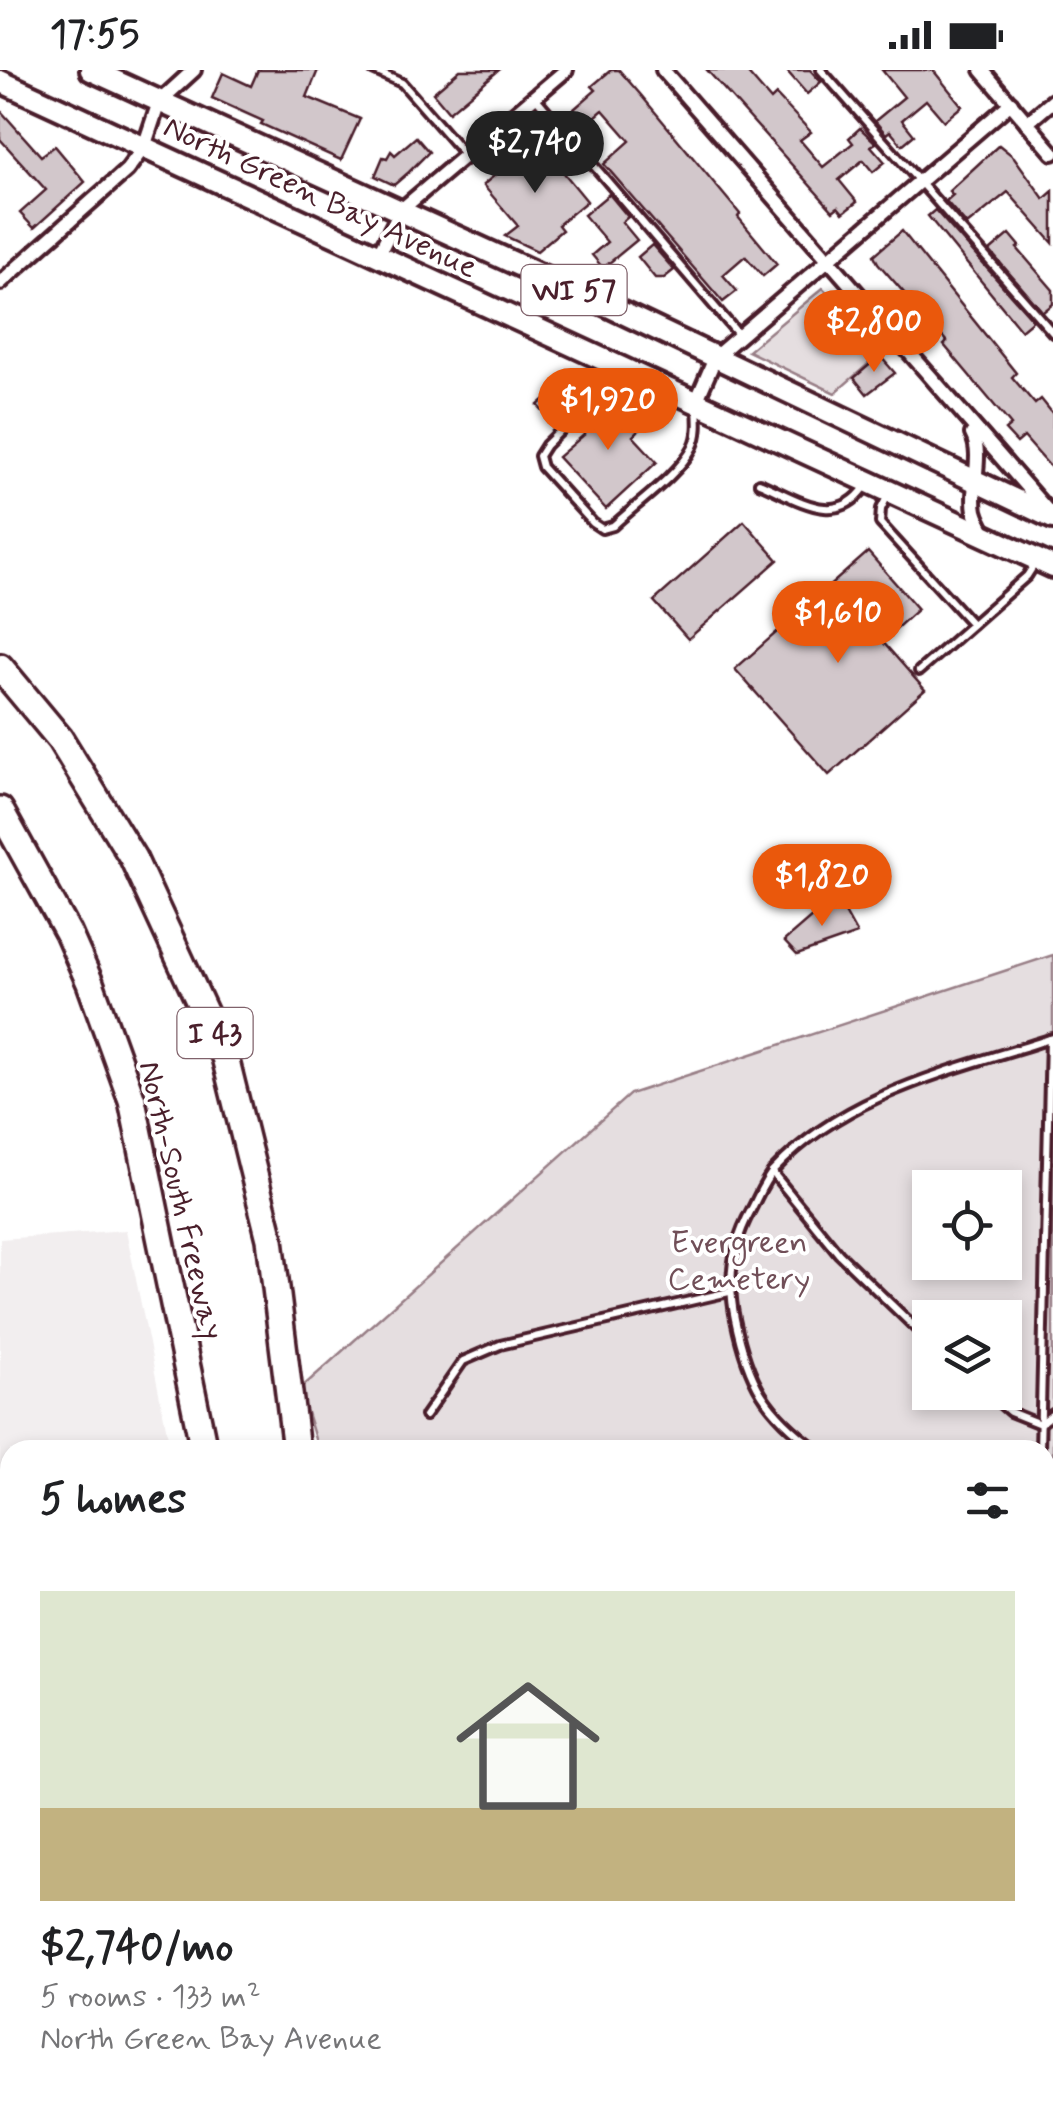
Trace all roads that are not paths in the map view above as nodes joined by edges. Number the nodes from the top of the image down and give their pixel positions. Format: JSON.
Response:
{"nodes":[{"id":1,"x":91,"y":70,"type":"edge"},
{"id":2,"x":194,"y":70,"type":"edge"},
{"id":3,"x":373,"y":70,"type":"edge"},
{"id":4,"x":566,"y":70,"type":"edge"},
{"id":5,"x":663,"y":70,"type":"edge"},
{"id":6,"x":821,"y":70,"type":"edge"},
{"id":7,"x":982,"y":70,"type":"edge"},
{"id":8,"x":0,"y":81,"type":"edge"},
{"id":9,"x":534,"y":97,"type":"junction"},
{"id":10,"x":1053,"y":101,"type":"edge"},
{"id":11,"x":160,"y":102,"type":"junction"},
{"id":12,"x":1011,"y":103,"type":"junction"},
{"id":13,"x":1027,"y":122,"type":"junction"},
{"id":14,"x":144,"y":147,"type":"junction"},
{"id":15,"x":1053,"y":153,"type":"edge"},
{"id":16,"x":465,"y":155,"type":"junction"},
{"id":17,"x":917,"y":182,"type":"junction"},
{"id":18,"x":401,"y":210,"type":"junction"},
{"id":19,"x":378,"y":255,"type":"junction"},
{"id":20,"x":826,"y":259,"type":"junction"},
{"id":21,"x":0,"y":283,"type":"edge"},
{"id":22,"x":1053,"y":332,"type":"edge"},
{"id":23,"x":739,"y":335,"type":"junction"},
{"id":24,"x":716,"y":356,"type":"junction"},
{"id":25,"x":618,"y":365,"type":"junction"},
{"id":26,"x":696,"y":402,"type":"junction"},
{"id":27,"x":961,"y":414,"type":"junction"},
{"id":28,"x":974,"y":480,"type":"junction"},
{"id":29,"x":869,"y":482,"type":"junction"},
{"id":30,"x":759,"y":483,"type":"dead end"},
{"id":31,"x":890,"y":491,"type":"junction"},
{"id":32,"x":1053,"y":517,"type":"edge"},
{"id":33,"x":986,"y":536,"type":"junction"},
{"id":34,"x":1045,"y":563,"type":"edge"},
{"id":35,"x":972,"y":624,"type":"junction"},
{"id":36,"x":0,"y":667,"type":"edge"},
{"id":37,"x":919,"y":671,"type":"dead end"},
{"id":38,"x":0,"y":810,"type":"edge"},
{"id":39,"x":0,"y":821,"type":"edge"},
{"id":40,"x":23,"y":849,"type":"junction"},
{"id":41,"x":1051,"y":1038,"type":"edge"},
{"id":42,"x":772,"y":1172,"type":"junction"},
{"id":43,"x":729,"y":1292,"type":"junction"},
{"id":44,"x":912,"y":1325,"type":"edge"},
{"id":45,"x":1008,"y":1410,"type":"edge"},
{"id":46,"x":1053,"y":1414,"type":"edge"},
{"id":47,"x":425,"y":1416,"type":"dead end"},
{"id":48,"x":1040,"y":1424,"type":"junction"},
{"id":49,"x":202,"y":1440,"type":"edge"},
{"id":50,"x":295,"y":1440,"type":"edge"},
{"id":51,"x":807,"y":1440,"type":"edge"},
{"id":52,"x":1040,"y":1440,"type":"edge"}],
"edges":[{"from":1,"to":11,"type":"main road","name":"North Green Bay Avenue","number":"WI 57"},
{"from":2,"to":11,"type":"street"},
{"from":3,"to":16,"type":"lane"},
{"from":4,"to":9,"type":"street"},
{"from":5,"to":20,"type":"street"},
{"from":6,"to":17,"type":"lane"},
{"from":7,"to":12,"type":"street"},
{"from":8,"to":14,"type":"main road","name":"North Green Bay Avenue","number":"WI 57"},
{"from":9,"to":16,"type":"street"},
{"from":9,"to":23,"type":"lane"},
{"from":10,"to":13,"type":"street"},
{"from":11,"to":14,"type":"street"},
{"from":11,"to":18,"type":"main road","name":"North Green Bay Avenue","number":"WI 57"},
{"from":12,"to":13,"type":"street"},
{"from":12,"to":17,"type":"street"},
{"from":13,"to":15,"type":"street"},
{"from":14,"to":19,"type":"main road","name":"North Green Bay Avenue","number":"WI 57"},
{"from":14,"to":21,"type":"street"},
{"from":16,"to":18,"type":"street"},
{"from":17,"to":20,"type":"street"},
{"from":17,"to":22,"type":"lane"},
{"from":18,"to":19,"type":"street"},
{"from":18,"to":24,"type":"main road","name":"North Green Bay Avenue","number":"WI 57"},
{"from":19,"to":25,"type":"main road","name":"North Green Bay Avenue","number":"WI 57"},
{"from":20,"to":23,"type":"street"},
{"from":20,"to":27,"type":"street"},
{"from":23,"to":24,"type":"street"},
{"from":24,"to":26,"type":"street"},
{"from":24,"to":28,"type":"main road","name":"North Green Bay Avenue","number":"WI 57"},
{"from":25,"to":26,"type":"main road","name":"North Green Bay Avenue","number":"WI 57"},
{"from":25,"to":26,"type":"lane"},
{"from":26,"to":29,"type":"main road","name":"North Green Bay Avenue","number":"WI 57"},
{"from":27,"to":28,"type":"street"},
{"from":27,"to":32,"type":"street"},
{"from":28,"to":32,"type":"main road","name":"North Green Bay Avenue","number":"WI 57"},
{"from":28,"to":33,"type":"street"},
{"from":29,"to":30,"type":"lane"},
{"from":29,"to":31,"type":"main road","name":"North Green Bay Avenue","number":"WI 57"},
{"from":31,"to":33,"type":"main road","name":"North Green Bay Avenue","number":"WI 57"},
{"from":31,"to":35,"type":"lane"},
{"from":33,"to":34,"type":"main road","name":"North Green Bay Avenue","number":"WI 57"},
{"from":34,"to":35,"type":"lane"},
{"from":35,"to":37,"type":"lane"},
{"from":36,"to":50,"type":"highway","name":"North-South Freeway","number":"I 43"},
{"from":38,"to":40,"type":"highway","name":"North-South Freeway"},
{"from":39,"to":40,"type":"highway"},
{"from":40,"to":49,"type":"highway","name":"North-South Freeway"},
{"from":41,"to":42,"type":"lane"},
{"from":41,"to":48,"type":"lane"},
{"from":42,"to":43,"type":"lane"},
{"from":42,"to":44,"type":"lane"},
{"from":43,"to":47,"type":"lane"},
{"from":43,"to":51,"type":"lane"},
{"from":45,"to":48,"type":"lane"},
{"from":46,"to":48,"type":"lane"},
{"from":48,"to":52,"type":"lane"}]}
